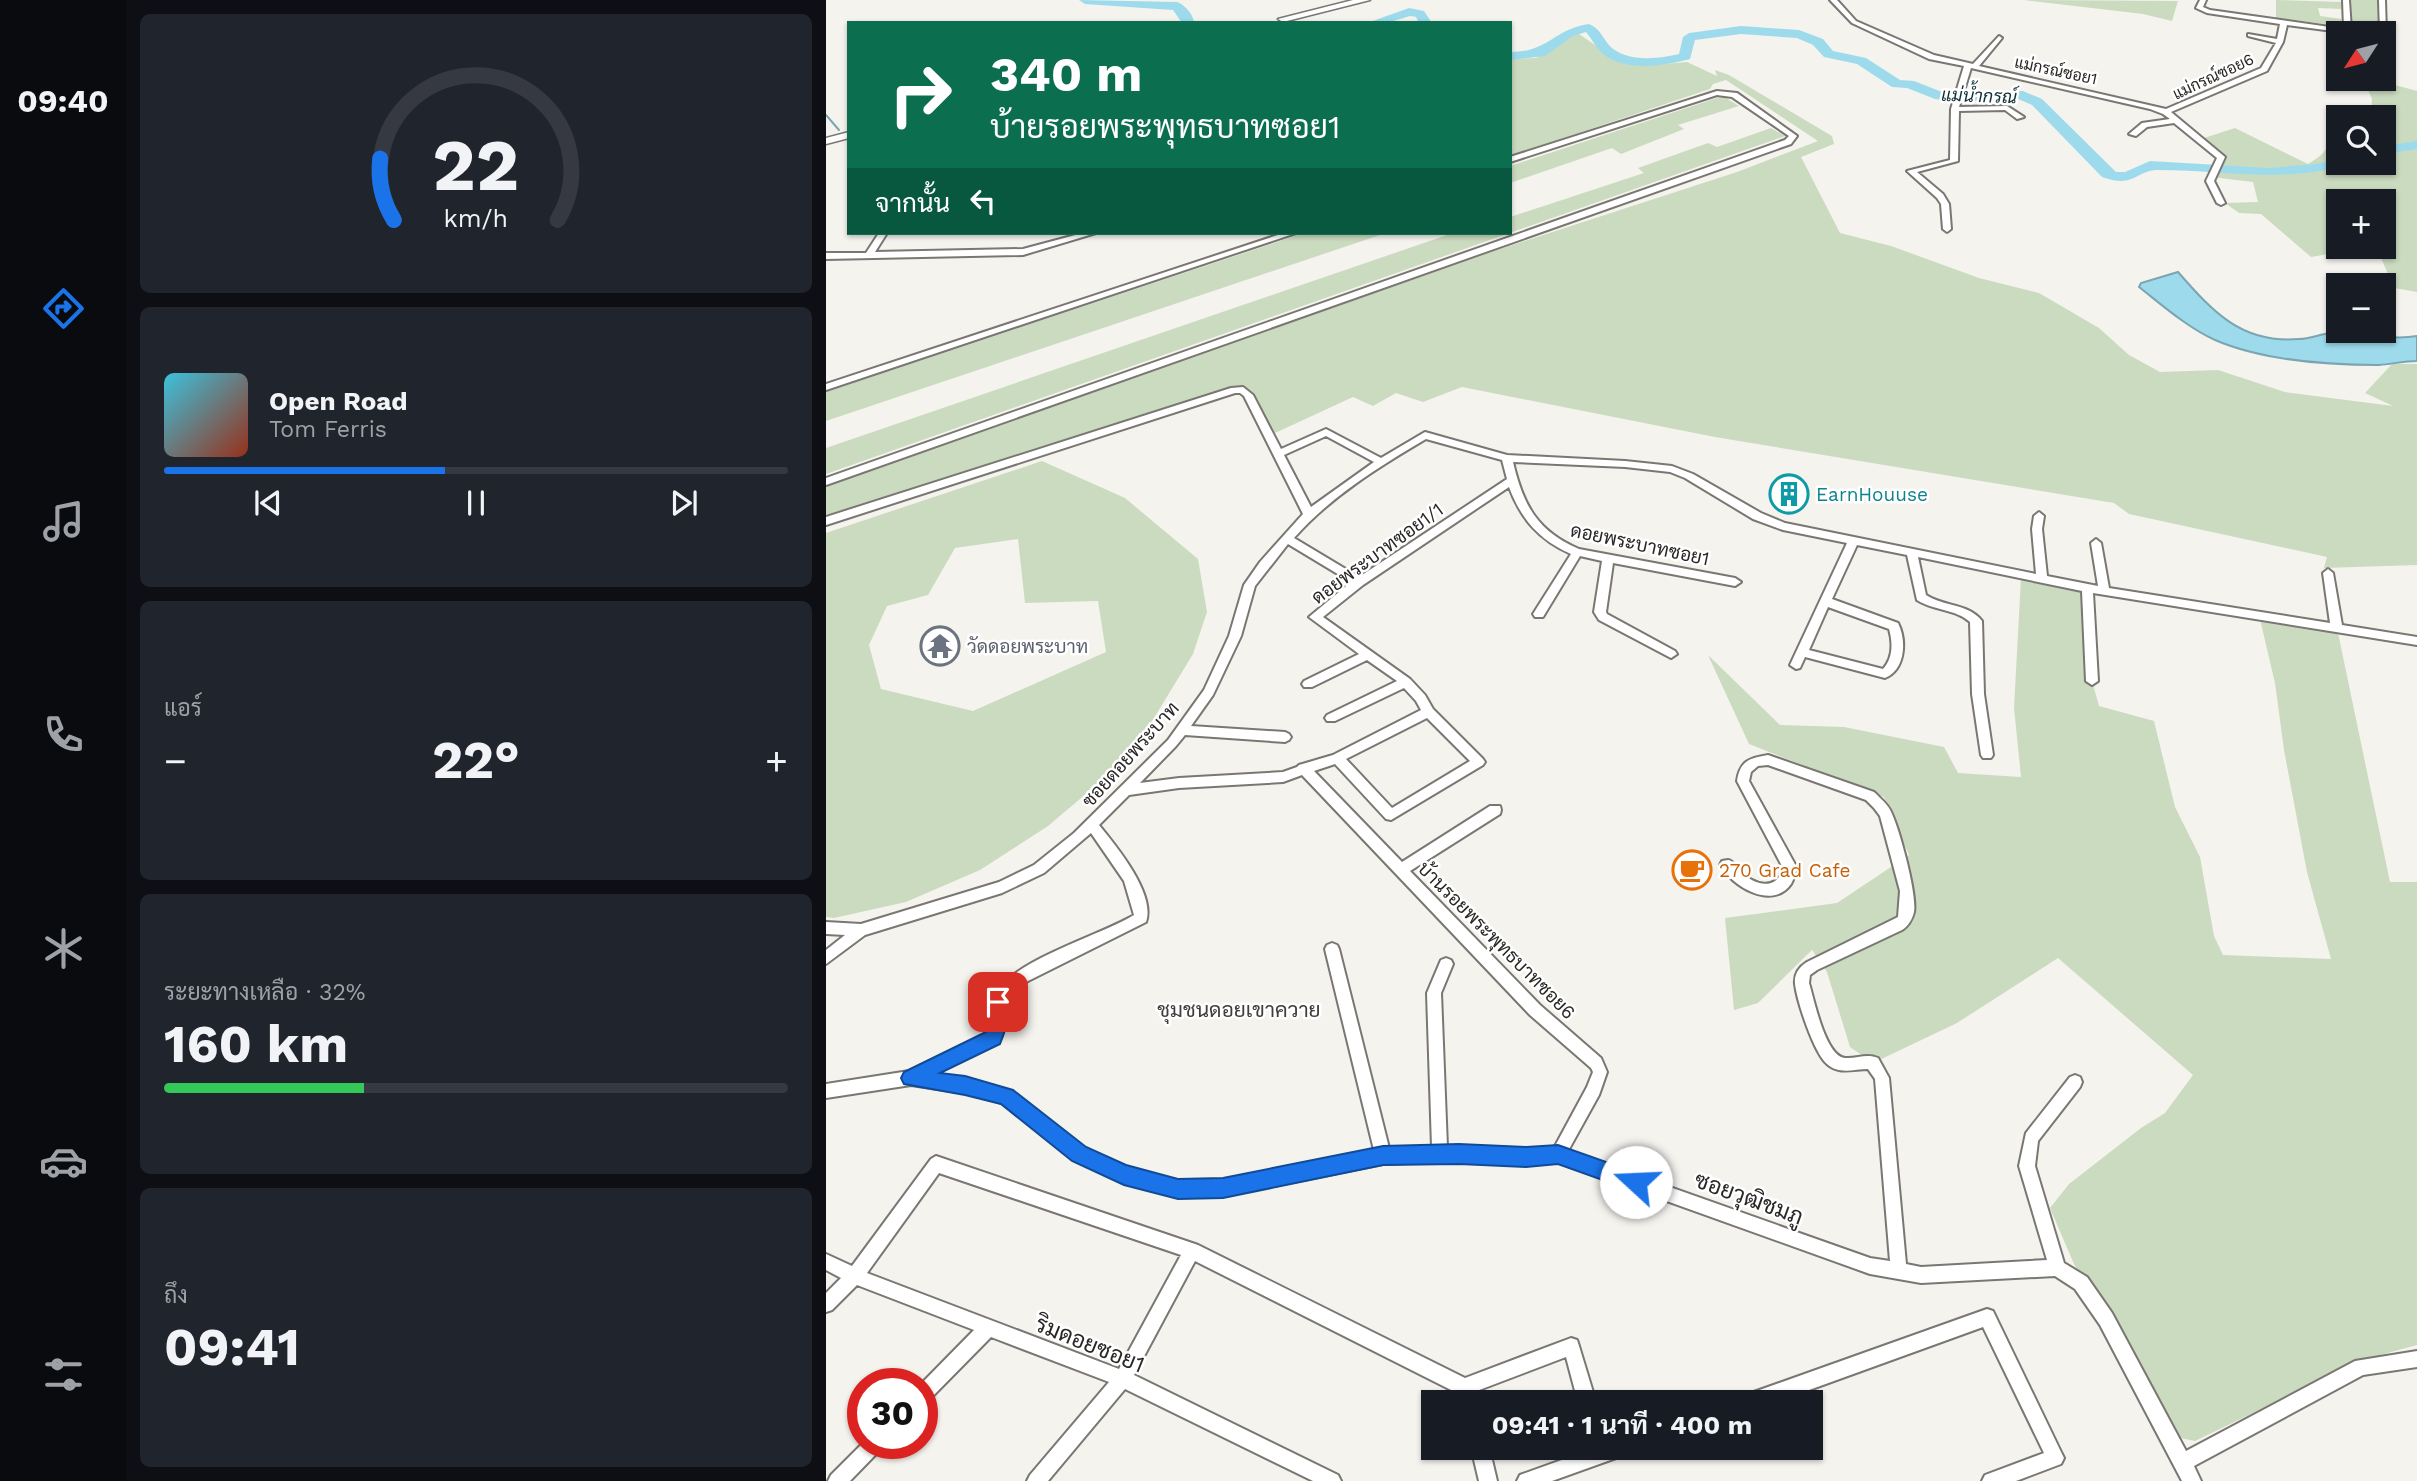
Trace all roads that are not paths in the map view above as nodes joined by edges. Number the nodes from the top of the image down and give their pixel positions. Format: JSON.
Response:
{"nodes":[{"id":1,"x":1343,"y":0,"type":"edge"},
{"id":2,"x":1365,"y":0,"type":"edge"},
{"id":3,"x":1833,"y":0,"type":"edge"},
{"id":4,"x":2203,"y":0,"type":"edge"},
{"id":5,"x":2346,"y":0,"type":"edge"},
{"id":6,"x":2382,"y":0,"type":"edge"},
{"id":7,"x":1283,"y":19,"type":"junction"},
{"id":8,"x":1276,"y":21,"type":"edge"},
{"id":9,"x":2347,"y":21,"type":"edge"},
{"id":10,"x":2383,"y":21,"type":"edge"},
{"id":11,"x":2284,"y":23,"type":"junction"},
{"id":12,"x":2326,"y":28,"type":"edge"},
{"id":13,"x":2250,"y":35,"type":"dead end"},
{"id":14,"x":2000,"y":38,"type":"dead end"},
{"id":15,"x":2280,"y":42,"type":"junction"},
{"id":16,"x":1971,"y":67,"type":"junction"},
{"id":17,"x":1956,"y":102,"type":"junction"},
{"id":18,"x":2166,"y":112,"type":"junction"},
{"id":19,"x":2020,"y":117,"type":"dead end"},
{"id":20,"x":2176,"y":120,"type":"junction"},
{"id":21,"x":2133,"y":134,"type":"dead end"},
{"id":22,"x":847,"y":136,"type":"edge"},
{"id":23,"x":826,"y":141,"type":"edge"},
{"id":24,"x":1512,"y":159,"type":"edge"},
{"id":25,"x":2221,"y":203,"type":"dead end"},
{"id":26,"x":1947,"y":229,"type":"dead end"},
{"id":27,"x":882,"y":235,"type":"edge"},
{"id":28,"x":1085,"y":235,"type":"edge"},
{"id":29,"x":1286,"y":235,"type":"edge"},
{"id":30,"x":869,"y":255,"type":"junction"},
{"id":31,"x":826,"y":256,"type":"edge"},
{"id":32,"x":826,"y":387,"type":"edge"},
{"id":33,"x":1278,"y":454,"type":"junction"},
{"id":34,"x":1507,"y":458,"type":"junction"},
{"id":35,"x":1381,"y":462,"type":"junction"},
{"id":36,"x":1511,"y":481,"type":"junction"},
{"id":37,"x":826,"y":482,"type":"edge"},
{"id":38,"x":1309,"y":514,"type":"junction"},
{"id":39,"x":2039,"y":516,"type":"dead end"},
{"id":40,"x":826,"y":521,"type":"edge"},
{"id":41,"x":1288,"y":538,"type":"junction"},
{"id":42,"x":1853,"y":541,"type":"junction"},
{"id":43,"x":2096,"y":543,"type":"dead end"},
{"id":44,"x":1577,"y":552,"type":"junction"},
{"id":45,"x":1912,"y":553,"type":"junction"},
{"id":46,"x":1608,"y":558,"type":"junction"},
{"id":47,"x":2328,"y":573,"type":"dead end"},
{"id":48,"x":2042,"y":580,"type":"junction"},
{"id":49,"x":1359,"y":582,"type":"junction"},
{"id":50,"x":1735,"y":582,"type":"dead end"},
{"id":51,"x":2087,"y":588,"type":"junction"},
{"id":52,"x":2104,"y":591,"type":"junction"},
{"id":53,"x":1825,"y":601,"type":"junction"},
{"id":54,"x":1538,"y":614,"type":"dead end"},
{"id":55,"x":2337,"y":628,"type":"junction"},
{"id":56,"x":2417,"y":641,"type":"edge"},
{"id":57,"x":1802,"y":652,"type":"junction"},
{"id":58,"x":1671,"y":654,"type":"dead end"},
{"id":59,"x":1367,"y":655,"type":"junction"},
{"id":60,"x":1796,"y":665,"type":"dead end"},
{"id":61,"x":2092,"y":681,"type":"dead end"},
{"id":62,"x":1406,"y":682,"type":"junction"},
{"id":63,"x":1308,"y":684,"type":"dead end"},
{"id":64,"x":1428,"y":712,"type":"junction"},
{"id":65,"x":1331,"y":718,"type":"dead end"},
{"id":66,"x":1181,"y":730,"type":"junction"},
{"id":67,"x":1285,"y":737,"type":"dead end"},
{"id":68,"x":1987,"y":755,"type":"dead end"},
{"id":69,"x":1337,"y":758,"type":"junction"},
{"id":70,"x":1303,"y":768,"type":"junction"},
{"id":71,"x":1126,"y":790,"type":"junction"},
{"id":72,"x":1495,"y":810,"type":"dead end"},
{"id":73,"x":1092,"y":825,"type":"junction"},
{"id":74,"x":1727,"y":865,"type":"dead end"},
{"id":75,"x":1400,"y":870,"type":"junction"},
{"id":76,"x":826,"y":928,"type":"edge"},
{"id":77,"x":861,"y":930,"type":"junction"},
{"id":78,"x":1332,"y":949,"type":"dead end"},
{"id":79,"x":826,"y":958,"type":"edge"},
{"id":80,"x":1446,"y":964,"type":"dead end"},
{"id":81,"x":911,"y":1078,"type":"junction"},
{"id":82,"x":2075,"y":1082,"type":"dead end"},
{"id":83,"x":826,"y":1091,"type":"edge"},
{"id":84,"x":1440,"y":1155,"type":"junction"},
{"id":85,"x":1558,"y":1155,"type":"junction"},
{"id":86,"x":1383,"y":1156,"type":"junction"},
{"id":87,"x":1192,"y":1251,"type":"junction"},
{"id":88,"x":826,"y":1262,"type":"edge"},
{"id":89,"x":2057,"y":1268,"type":"junction"},
{"id":90,"x":1899,"y":1272,"type":"junction"},
{"id":91,"x":855,"y":1276,"type":"junction"},
{"id":92,"x":826,"y":1304,"type":"edge"},
{"id":93,"x":988,"y":1328,"type":"junction"},
{"id":94,"x":2417,"y":1359,"type":"edge"},
{"id":95,"x":938,"y":1379,"type":"edge"},
{"id":96,"x":1123,"y":1379,"type":"junction"},
{"id":97,"x":1458,"y":1390,"type":"edge"},
{"id":98,"x":1475,"y":1390,"type":"edge"},
{"id":99,"x":1584,"y":1390,"type":"edge"},
{"id":100,"x":1784,"y":1390,"type":"edge"},
{"id":101,"x":859,"y":1459,"type":"edge"},
{"id":102,"x":1482,"y":1460,"type":"edge"},
{"id":103,"x":1579,"y":1460,"type":"edge"},
{"id":104,"x":2181,"y":1463,"type":"junction"},
{"id":105,"x":837,"y":1481,"type":"edge"},
{"id":106,"x":1035,"y":1481,"type":"edge"},
{"id":107,"x":1332,"y":1481,"type":"edge"},
{"id":108,"x":1488,"y":1481,"type":"edge"},
{"id":109,"x":1526,"y":1481,"type":"edge"},
{"id":110,"x":1992,"y":1481,"type":"edge"},
{"id":111,"x":2192,"y":1481,"type":"edge"}],
"edges":[{"from":1,"to":7,"type":"main road"},
{"from":2,"to":7,"type":"main road"},
{"from":3,"to":16,"type":"street","name":"แม่กรณ์ซอย1"},
{"from":4,"to":11,"type":"street"},
{"from":5,"to":9,"type":"street"},
{"from":6,"to":10,"type":"street"},
{"from":7,"to":8,"type":"main road"},
{"from":11,"to":12,"type":"street"},
{"from":11,"to":15,"type":"street","name":"แม่กรณ์ซอย6"},
{"from":13,"to":15,"type":"street"},
{"from":14,"to":16,"type":"street"},
{"from":15,"to":18,"type":"street","name":"แม่กรณ์ซอย6"},
{"from":16,"to":17,"type":"street"},
{"from":16,"to":18,"type":"street","name":"แม่กรณ์ซอย1"},
{"from":17,"to":19,"type":"street"},
{"from":17,"to":26,"type":"street"},
{"from":18,"to":20,"type":"street","name":"แม่กรณ์ซอย1"},
{"from":20,"to":21,"type":"street"},
{"from":20,"to":25,"type":"street","name":"แม่กรณ์ซอย1"},
{"from":22,"to":23,"type":"main road"},
{"from":24,"to":37,"type":"street"},
{"from":27,"to":30,"type":"street"},
{"from":28,"to":30,"type":"street"},
{"from":29,"to":32,"type":"street"},
{"from":30,"to":31,"type":"street"},
{"from":33,"to":35,"type":"street"},
{"from":33,"to":38,"type":"street"},
{"from":33,"to":40,"type":"street"},
{"from":34,"to":35,"type":"street","name":"ซอยดอยพระบาท"},
{"from":34,"to":36,"type":"street","name":"ดอยพระบาทซอย1"},
{"from":34,"to":42,"type":"street","name":"ซอยดอยพระบาท"},
{"from":35,"to":38,"type":"street","name":"ซอยดอยพระบาท"},
{"from":36,"to":44,"type":"street","name":"ดอยพระบาทซอย1"},
{"from":36,"to":49,"type":"street","name":"ดอยพระบาทซอย1/1"},
{"from":38,"to":41,"type":"street","name":"ซอยดอยพระบาท"},
{"from":39,"to":48,"type":"street"},
{"from":41,"to":49,"type":"street"},
{"from":41,"to":66,"type":"street","name":"ซอยดอยพระบาท"},
{"from":42,"to":45,"type":"street","name":"ซอยดอยพระบาท"},
{"from":42,"to":53,"type":"street"},
{"from":43,"to":52,"type":"street"},
{"from":44,"to":46,"type":"street","name":"ดอยพระบาทซอย1"},
{"from":44,"to":54,"type":"street"},
{"from":45,"to":48,"type":"street","name":"ซอยดอยพระบาท"},
{"from":45,"to":68,"type":"street"},
{"from":46,"to":50,"type":"street","name":"ดอยพระบาทซอย1"},
{"from":46,"to":58,"type":"street"},
{"from":47,"to":55,"type":"street"},
{"from":48,"to":51,"type":"street","name":"ซอยดอยพระบาท"},
{"from":49,"to":59,"type":"street","name":"ดอยพระบาทซอย1/1"},
{"from":51,"to":52,"type":"street","name":"ซอยดอยพระบาท"},
{"from":51,"to":61,"type":"street"},
{"from":52,"to":55,"type":"street","name":"ซอยดอยพระบาท"},
{"from":53,"to":57,"type":"street"},
{"from":53,"to":57,"type":"street"},
{"from":55,"to":56,"type":"street","name":"ซอยดอยพระบาท"},
{"from":57,"to":60,"type":"street"},
{"from":59,"to":62,"type":"street","name":"ดอยพระบาทซอย1/1"},
{"from":59,"to":63,"type":"street"},
{"from":62,"to":64,"type":"street","name":"ดอยพระบาทซอย1/1"},
{"from":62,"to":65,"type":"street"},
{"from":64,"to":69,"type":"street"},
{"from":64,"to":69,"type":"street","name":"ดอยพระบาทซอย1/1"},
{"from":66,"to":67,"type":"street"},
{"from":66,"to":71,"type":"street","name":"ซอยดอยพระบาท"},
{"from":69,"to":70,"type":"street"},
{"from":70,"to":71,"type":"street"},
{"from":70,"to":75,"type":"street","name":"บ้านรอยพระพุทธบาทซอย6"},
{"from":71,"to":73,"type":"street","name":"ซอยดอยพระบาท"},
{"from":72,"to":75,"type":"street"},
{"from":73,"to":77,"type":"street","name":"ซอยดอยพระบาท"},
{"from":73,"to":81,"type":"street"},
{"from":74,"to":90,"type":"street"},
{"from":75,"to":85,"type":"street","name":"บ้านรอยพระพุทธบาทซอย6"},
{"from":76,"to":77,"type":"street"},
{"from":77,"to":79,"type":"street","name":"ซอยดอยพระบาท"},
{"from":78,"to":86,"type":"street"},
{"from":80,"to":84,"type":"street"},
{"from":81,"to":83,"type":"street","name":"ซอยวุฒิชมภู"},
{"from":81,"to":86,"type":"street","name":"ซอยวุฒิชมภู"},
{"from":82,"to":89,"type":"street"},
{"from":84,"to":85,"type":"street","name":"ซอยวุฒิชมภู"},
{"from":84,"to":86,"type":"street","name":"ซอยวุฒิชมภู"},
{"from":85,"to":90,"type":"street","name":"ซอยวุฒิชมภู"},
{"from":87,"to":91,"type":"street"},
{"from":87,"to":96,"type":"street"},
{"from":87,"to":97,"type":"street"},
{"from":88,"to":91,"type":"street","name":"ริมดอยซอย1"},
{"from":89,"to":90,"type":"street","name":"ซอยวุฒิชมภู"},
{"from":89,"to":104,"type":"street"},
{"from":91,"to":92,"type":"street"},
{"from":91,"to":93,"type":"street","name":"ริมดอยซอย1"},
{"from":93,"to":95,"type":"street"},
{"from":93,"to":96,"type":"street","name":"ริมดอยซอย1"},
{"from":94,"to":104,"type":"street"},
{"from":96,"to":106,"type":"street"},
{"from":96,"to":107,"type":"street","name":"ริมดอยซอย1"},
{"from":98,"to":99,"type":"street"},
{"from":100,"to":110,"type":"street"},
{"from":101,"to":105,"type":"street"},
{"from":102,"to":108,"type":"street"},
{"from":103,"to":109,"type":"street"},
{"from":104,"to":111,"type":"street"}]}
